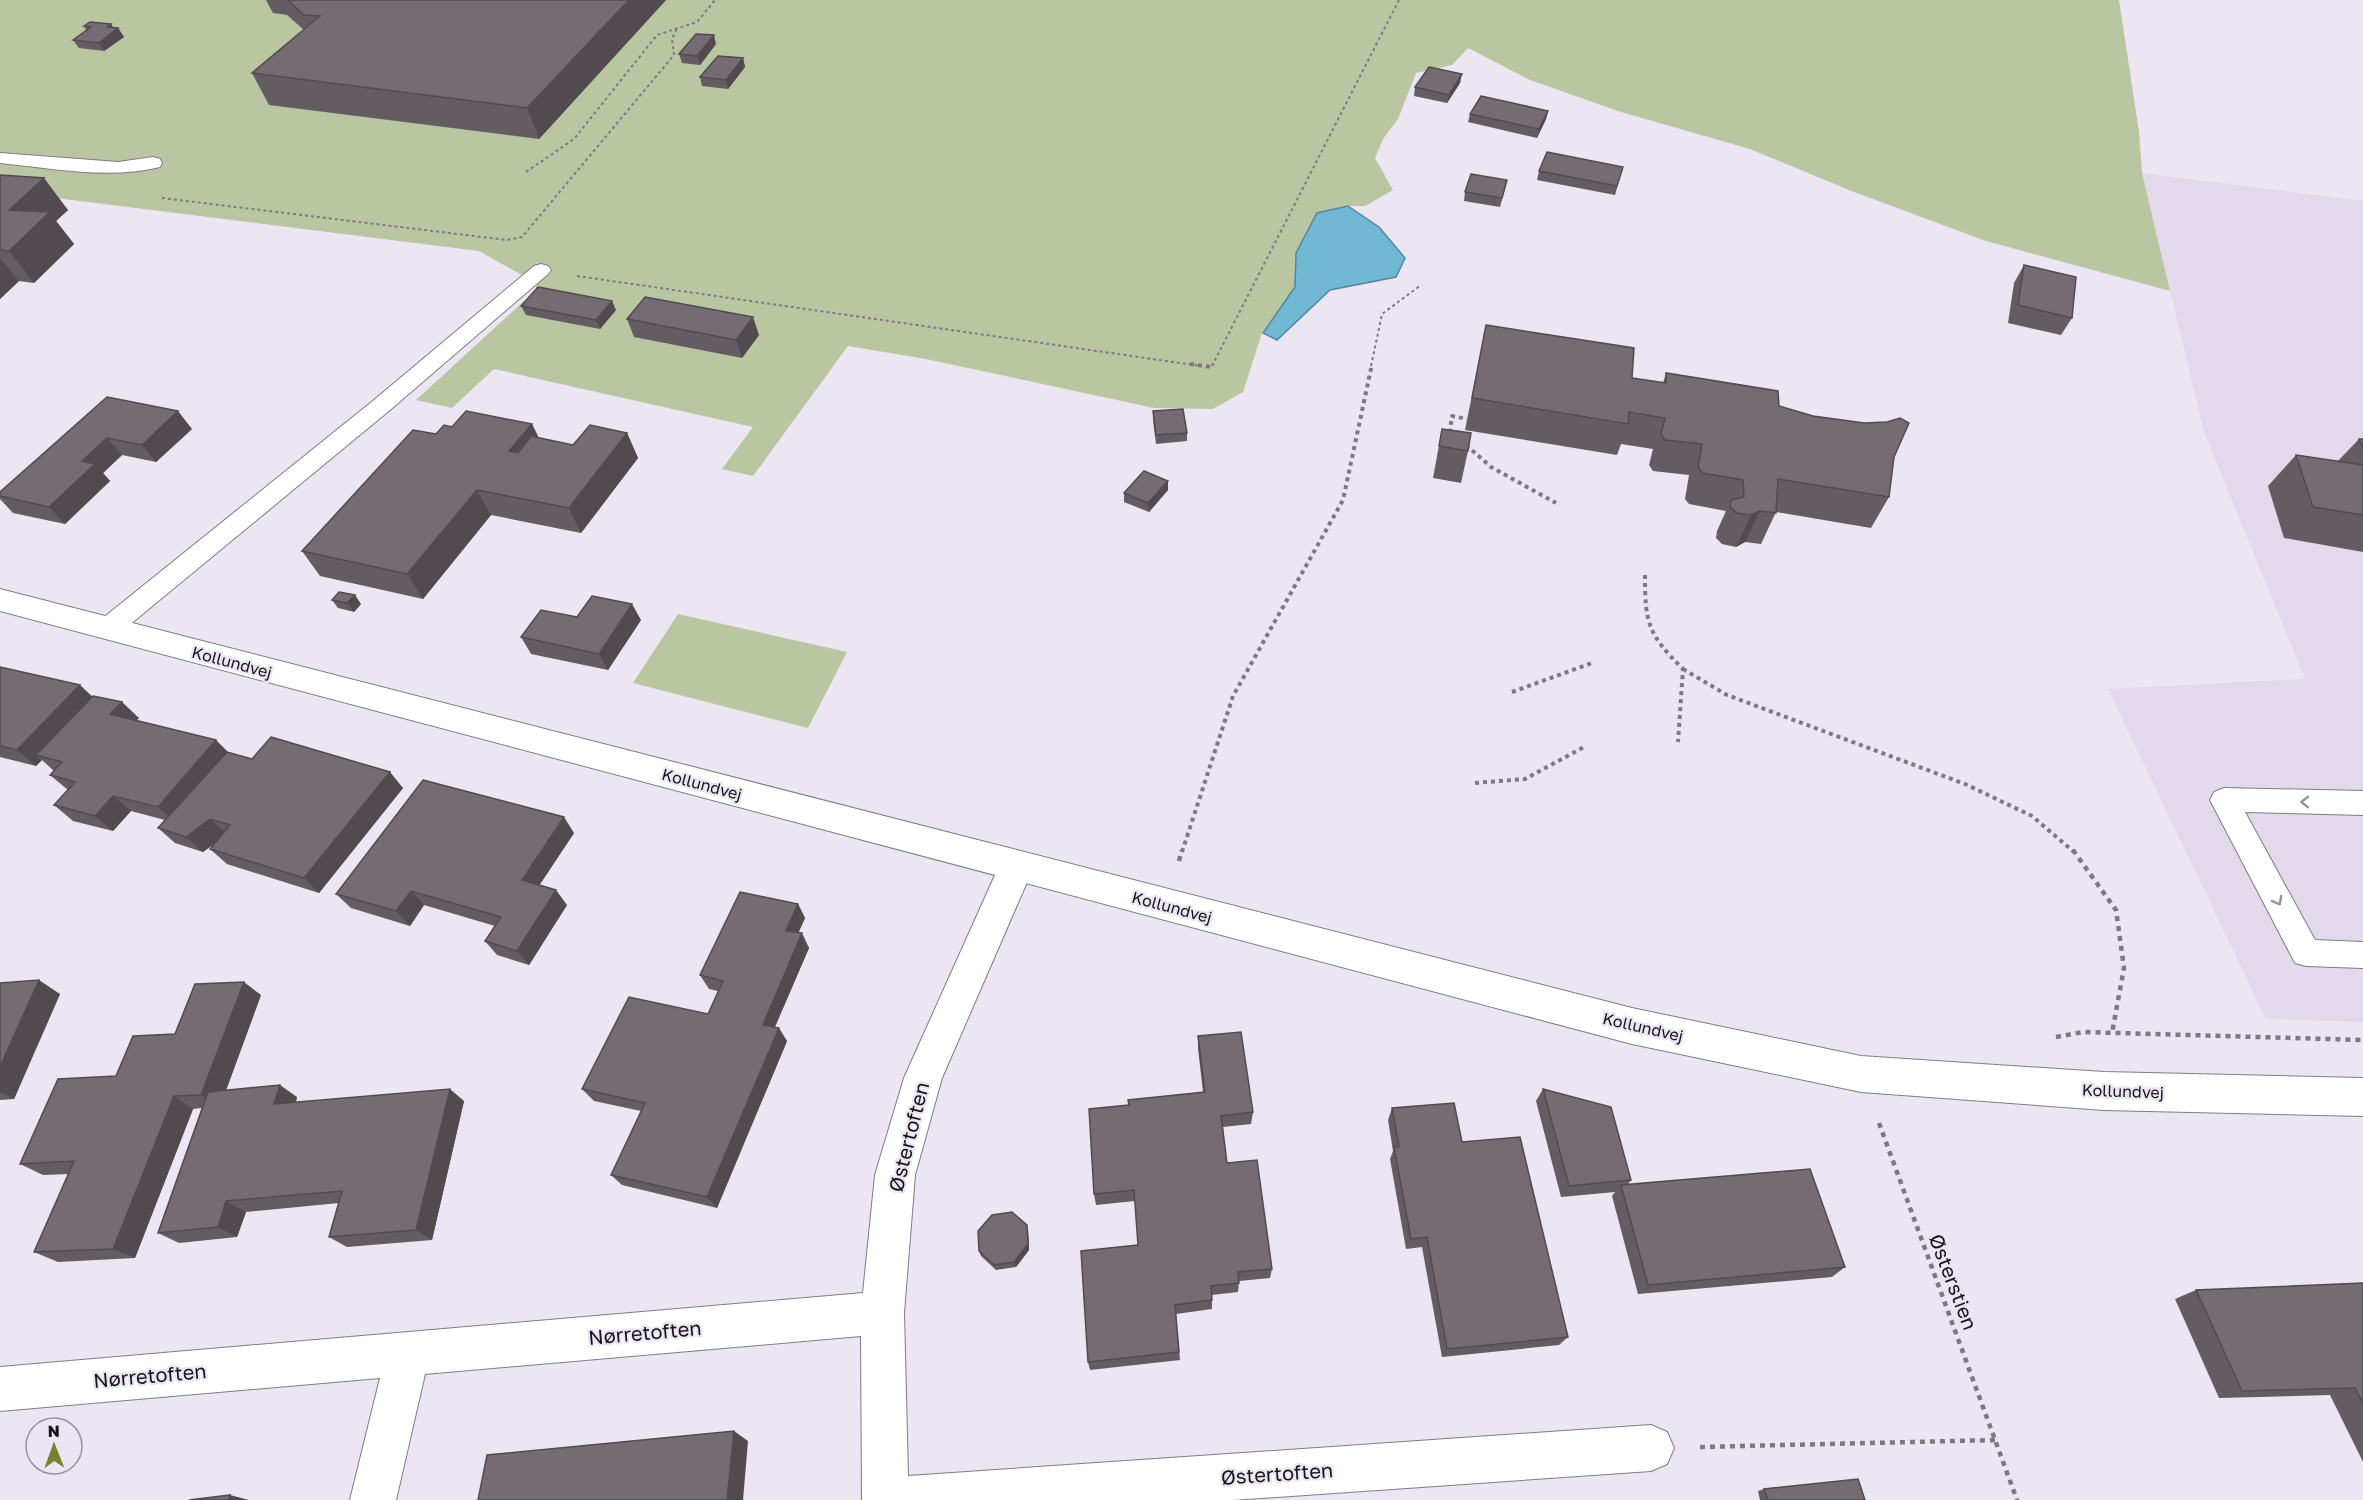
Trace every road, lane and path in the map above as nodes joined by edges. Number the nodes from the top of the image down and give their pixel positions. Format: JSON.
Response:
{"nodes":[{"id":1,"x":715,"y":0,"type":"edge"},
{"id":2,"x":1399,"y":0,"type":"edge"},
{"id":3,"x":677,"y":28,"type":"junction"},
{"id":4,"x":0,"y":158,"type":"edge"},
{"id":5,"x":153,"y":163,"type":"dead end"},
{"id":6,"x":526,"y":172,"type":"dead end"},
{"id":7,"x":153,"y":197,"type":"dead end"},
{"id":8,"x":541,"y":270,"type":"joint"},
{"id":9,"x":1420,"y":285,"type":"dead end"},
{"id":10,"x":1467,"y":419,"type":"dead end"},
{"id":11,"x":1556,"y":503,"type":"dead end"},
{"id":12,"x":1645,"y":575,"type":"dead end"},
{"id":13,"x":0,"y":600,"type":"edge"},
{"id":14,"x":107,"y":629,"type":"junction"},
{"id":15,"x":1592,"y":663,"type":"dead end"},
{"id":16,"x":1683,"y":669,"type":"junction"},
{"id":17,"x":1512,"y":692,"type":"dead end"},
{"id":18,"x":1678,"y":742,"type":"dead end"},
{"id":19,"x":1584,"y":747,"type":"dead end"},
{"id":20,"x":1475,"y":783,"type":"dead end"},
{"id":21,"x":2363,"y":803,"type":"edge"},
{"id":22,"x":1016,"y":866,"type":"junction"},
{"id":23,"x":1165,"y":904,"type":"junction"},
{"id":24,"x":2363,"y":955,"type":"edge"},
{"id":25,"x":2083,"y":1032,"type":"dead end"},
{"id":26,"x":2112,"y":1033,"type":"junction"},
{"id":27,"x":2363,"y":1040,"type":"edge"},
{"id":28,"x":1861,"y":1074,"type":"junction"},
{"id":29,"x":2363,"y":1097,"type":"edge"},
{"id":30,"x":882,"y":1313,"type":"junction"},
{"id":31,"x":408,"y":1354,"type":"junction"},
{"id":32,"x":0,"y":1389,"type":"edge"},
{"id":33,"x":1996,"y":1440,"type":"junction"},
{"id":34,"x":1651,"y":1449,"type":"joint"},
{"id":35,"x":373,"y":1500,"type":"edge"},
{"id":36,"x":885,"y":1500,"type":"edge"},
{"id":37,"x":902,"y":1500,"type":"edge"},
{"id":38,"x":2016,"y":1500,"type":"edge"}],
"edges":[{"from":1,"to":3,"type":"path"},
{"from":2,"to":8,"type":"path"},
{"from":3,"to":6,"type":"path"},
{"from":3,"to":7,"type":"path"},
{"from":4,"to":5,"type":"lane"},
{"from":8,"to":14,"type":"lane"},
{"from":9,"to":23,"type":"path"},
{"from":10,"to":11,"type":"path"},
{"from":12,"to":16,"type":"path"},
{"from":13,"to":14,"type":"street","name":"Kollundvej"},
{"from":14,"to":22,"type":"street","name":"Kollundvej"},
{"from":15,"to":17,"type":"path"},
{"from":16,"to":18,"type":"path"},
{"from":16,"to":26,"type":"path"},
{"from":19,"to":20,"type":"path"},
{"from":21,"to":24,"type":"lane","one_way":true},
{"from":22,"to":23,"type":"street","name":"Kollundvej"},
{"from":22,"to":30,"type":"street","name":"Østertoften"},
{"from":23,"to":28,"type":"street","name":"Kollundvej"},
{"from":25,"to":26,"type":"path"},
{"from":26,"to":27,"type":"path"},
{"from":28,"to":29,"type":"street","name":"Kollundvej"},
{"from":28,"to":33,"type":"path","name":"Østerstien"},
{"from":30,"to":31,"type":"street","name":"Nørretoften"},
{"from":30,"to":36,"type":"street","name":"Østertoften"},
{"from":31,"to":32,"type":"street","name":"Nørretoften"},
{"from":31,"to":35,"type":"street"},
{"from":33,"to":34,"type":"path"},
{"from":33,"to":38,"type":"path","name":"Østerstien"},
{"from":34,"to":37,"type":"street","name":"Østertoften"}]}
